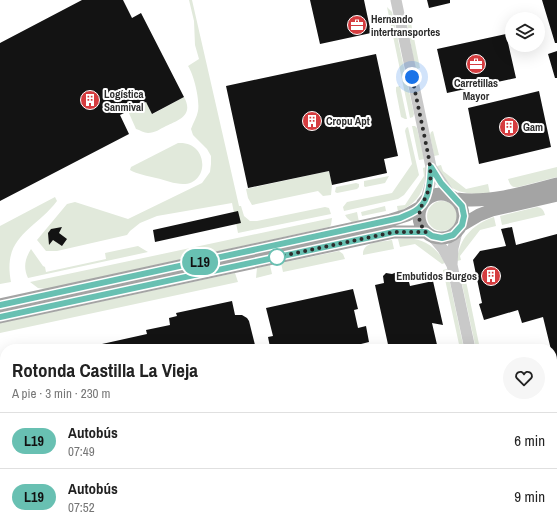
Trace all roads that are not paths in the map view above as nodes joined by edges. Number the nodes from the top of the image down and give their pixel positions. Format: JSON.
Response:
{"nodes":[{"id":1,"x":396,"y":0,"type":"edge"},
{"id":2,"x":431,"y":167,"type":"junction"},
{"id":3,"x":557,"y":184,"type":"edge"},
{"id":4,"x":557,"y":195,"type":"edge"},
{"id":5,"x":454,"y":197,"type":"junction"},
{"id":6,"x":423,"y":204,"type":"junction"},
{"id":7,"x":460,"y":229,"type":"junction"},
{"id":8,"x":429,"y":234,"type":"junction"},
{"id":9,"x":452,"y":265,"type":"junction"},
{"id":10,"x":0,"y":305,"type":"edge"},
{"id":11,"x":0,"y":317,"type":"edge"},
{"id":12,"x":469,"y":344,"type":"edge"}],
"edges":[{"from":1,"to":2,"type":"street"},
{"from":2,"to":5,"type":"street"},
{"from":2,"to":6,"type":"street"},
{"from":3,"to":5,"type":"main road"},
{"from":4,"to":7,"type":"main road"},
{"from":5,"to":6,"type":"main road"},
{"from":5,"to":7,"type":"main road"},
{"from":6,"to":8,"type":"main road"},
{"from":6,"to":10,"type":"main road"},
{"from":7,"to":8,"type":"main road"},
{"from":7,"to":9,"type":"street"},
{"from":8,"to":9,"type":"street"},
{"from":8,"to":11,"type":"main road"},
{"from":9,"to":12,"type":"street"}]}
